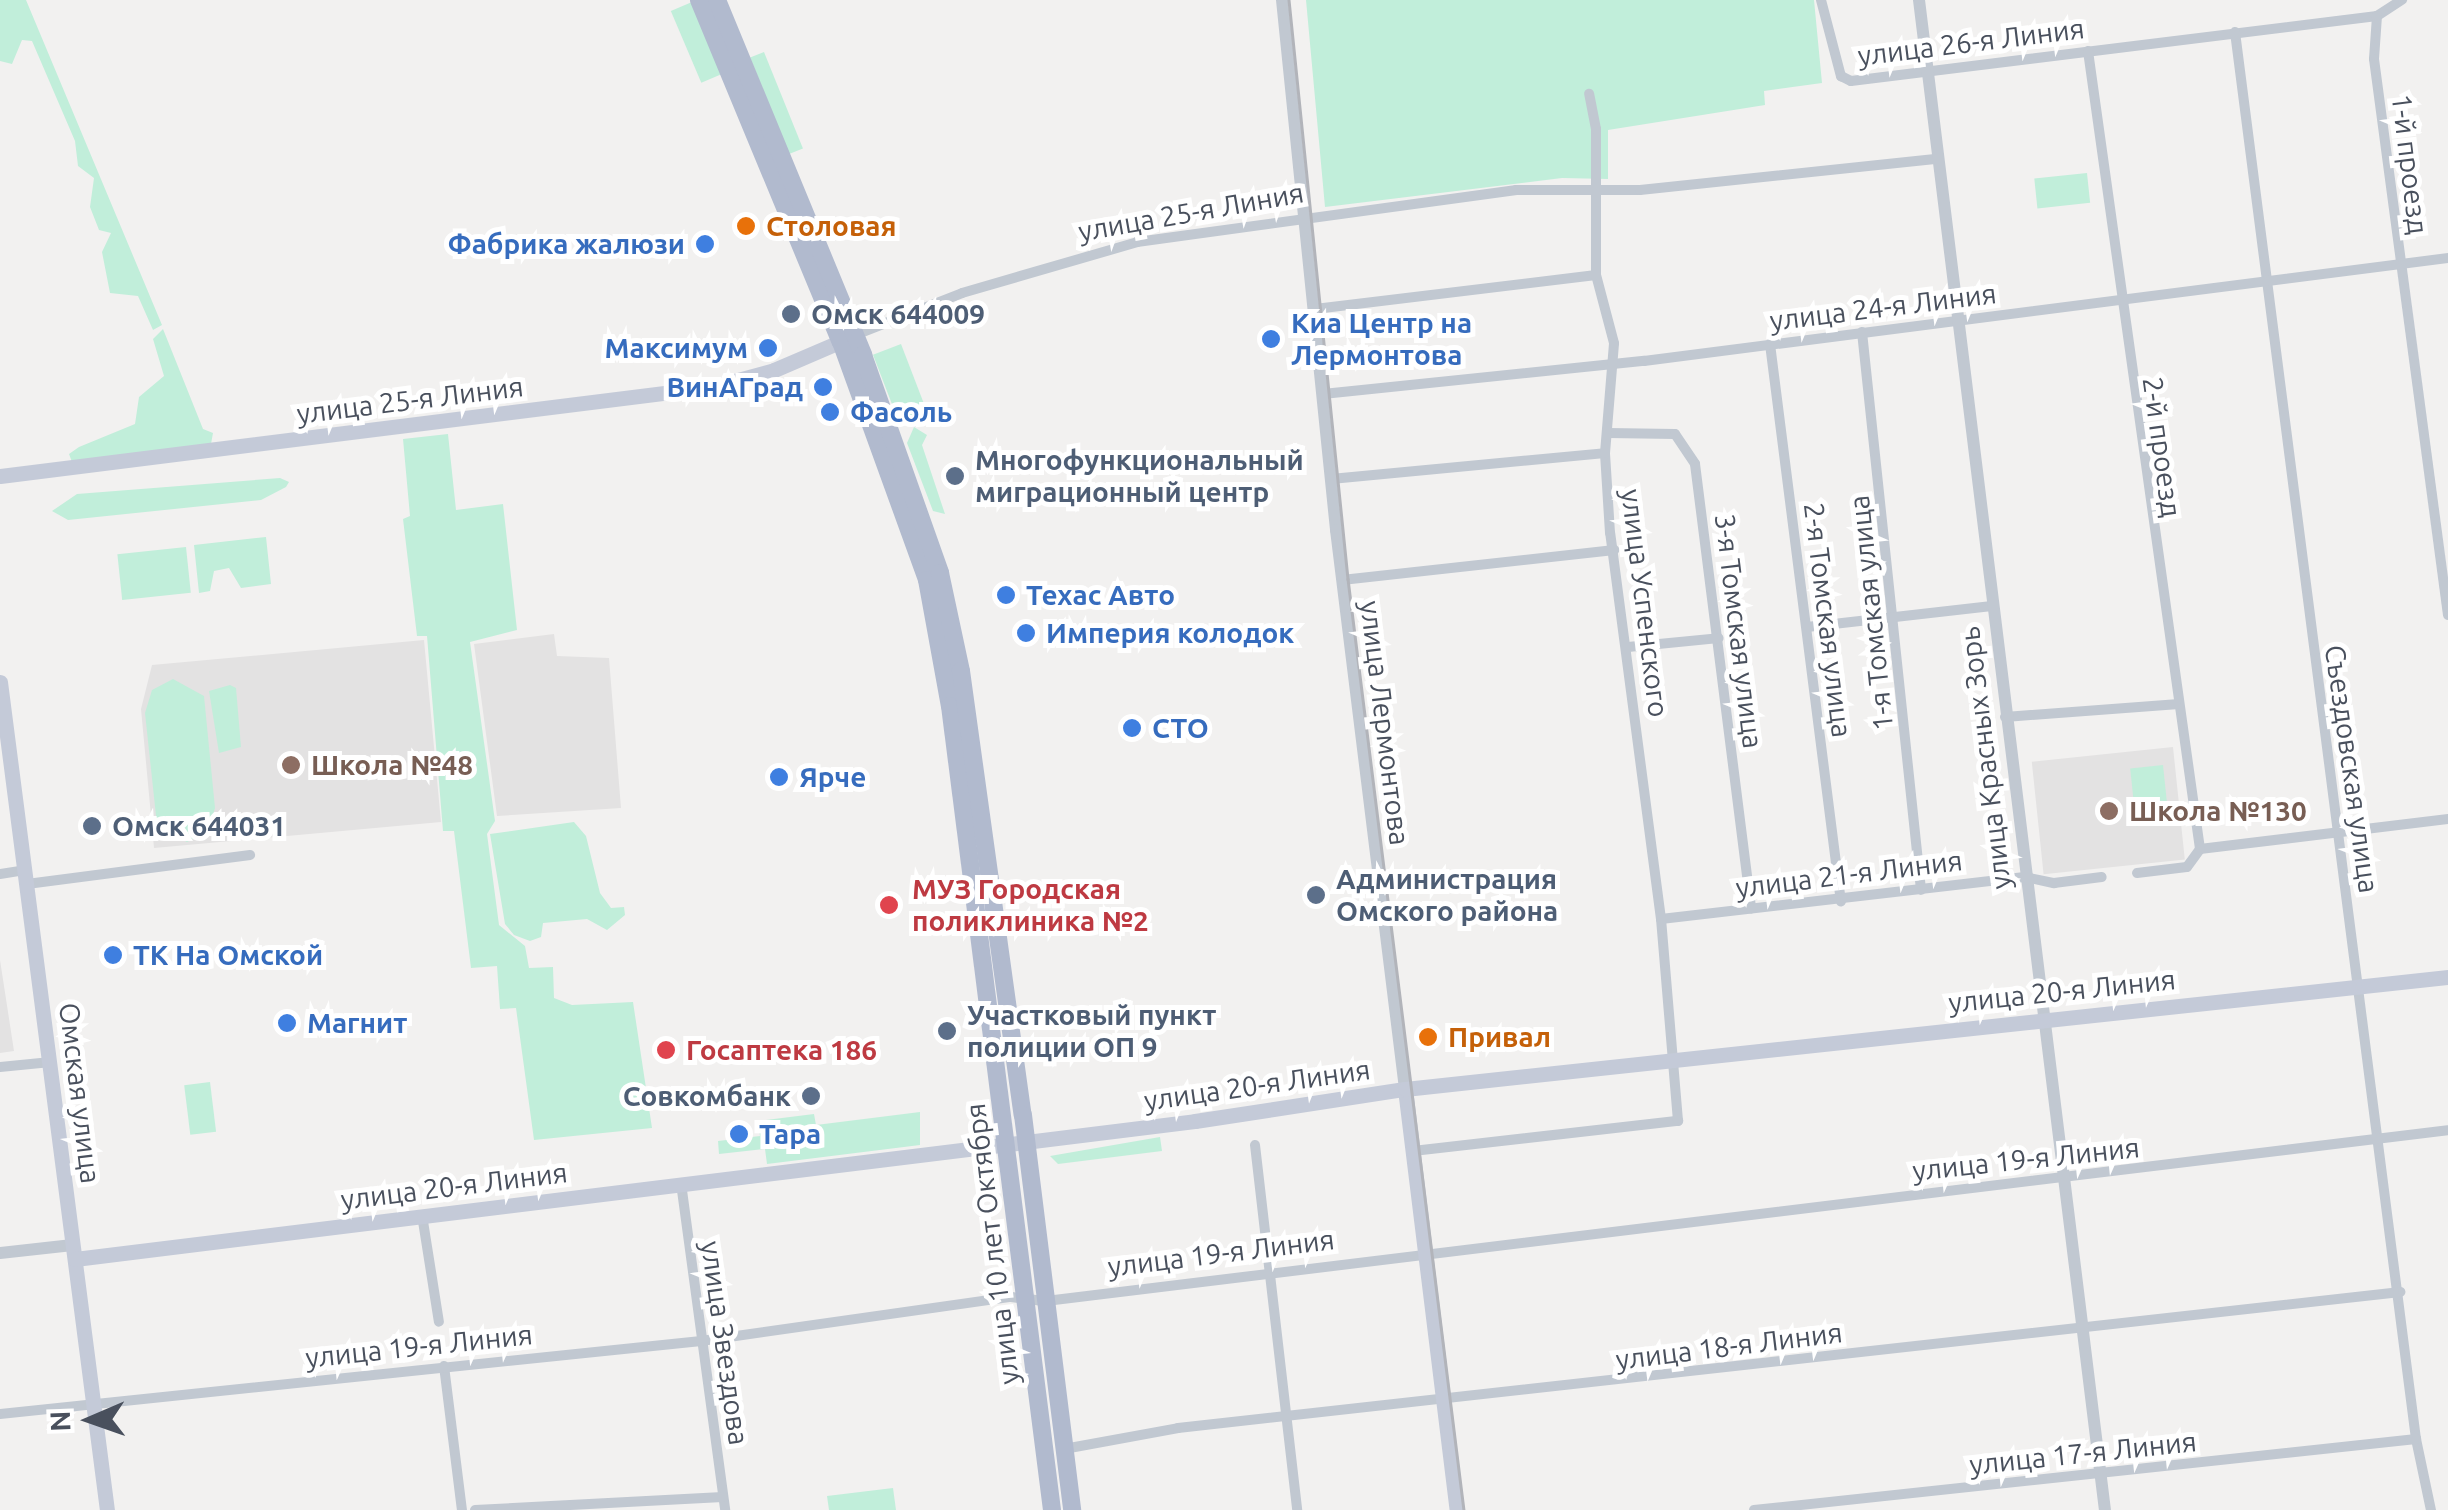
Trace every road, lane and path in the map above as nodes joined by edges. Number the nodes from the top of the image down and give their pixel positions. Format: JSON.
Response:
{"nodes":[{"id":1,"x":699,"y":0,"type":"edge"},
{"id":2,"x":718,"y":0,"type":"edge"},
{"id":3,"x":1282,"y":0,"type":"edge"},
{"id":4,"x":1821,"y":0,"type":"edge"},
{"id":5,"x":1918,"y":0,"type":"edge"},
{"id":6,"x":2402,"y":0,"type":"edge"},
{"id":7,"x":2377,"y":16,"type":"junction"},
{"id":8,"x":2235,"y":32,"type":"junction"},
{"id":9,"x":2088,"y":50,"type":"junction"},
{"id":10,"x":1926,"y":70,"type":"junction"},
{"id":11,"x":1589,"y":94,"type":"dead end"},
{"id":12,"x":1937,"y":159,"type":"junction"},
{"id":13,"x":1595,"y":190,"type":"junction"},
{"id":14,"x":1306,"y":216,"type":"junction"},
{"id":15,"x":2448,"y":258,"type":"edge"},
{"id":16,"x":2401,"y":264,"type":"junction"},
{"id":17,"x":1596,"y":275,"type":"junction"},
{"id":18,"x":2265,"y":281,"type":"junction"},
{"id":19,"x":2118,"y":300,"type":"junction"},
{"id":20,"x":1314,"y":309,"type":"junction"},
{"id":21,"x":1957,"y":320,"type":"junction"},
{"id":22,"x":1862,"y":332,"type":"junction"},
{"id":23,"x":848,"y":338,"type":"junction"},
{"id":24,"x":1770,"y":344,"type":"junction"},
{"id":25,"x":1613,"y":360,"type":"junction"},
{"id":26,"x":1323,"y":394,"type":"junction"},
{"id":27,"x":1608,"y":433,"type":"junction"},
{"id":28,"x":1605,"y":453,"type":"junction"},
{"id":29,"x":0,"y":476,"type":"edge"},
{"id":30,"x":1331,"y":479,"type":"junction"},
{"id":31,"x":1614,"y":550,"type":"junction"},
{"id":32,"x":1342,"y":580,"type":"junction"},
{"id":33,"x":1992,"y":606,"type":"junction"},
{"id":34,"x":2448,"y":615,"type":"edge"},
{"id":35,"x":1895,"y":618,"type":"junction"},
{"id":36,"x":1807,"y":627,"type":"junction"},
{"id":37,"x":1719,"y":638,"type":"junction"},
{"id":38,"x":1628,"y":647,"type":"junction"},
{"id":39,"x":0,"y":682,"type":"edge"},
{"id":40,"x":1,"y":701,"type":"edge"},
{"id":41,"x":2176,"y":704,"type":"junction"},
{"id":42,"x":2005,"y":717,"type":"junction"},
{"id":43,"x":2448,"y":818,"type":"edge"},
{"id":44,"x":2338,"y":833,"type":"junction"},
{"id":45,"x":2200,"y":848,"type":"junction"},
{"id":46,"x":250,"y":855,"type":"dead end"},
{"id":47,"x":2137,"y":873,"type":"dead end"},
{"id":48,"x":0,"y":874,"type":"edge"},
{"id":49,"x":2025,"y":876,"type":"junction"},
{"id":50,"x":26,"y":877,"type":"junction"},
{"id":51,"x":2102,"y":877,"type":"dead end"},
{"id":52,"x":1921,"y":890,"type":"junction"},
{"id":53,"x":1841,"y":902,"type":"junction"},
{"id":54,"x":1751,"y":908,"type":"junction"},
{"id":55,"x":1661,"y":919,"type":"junction"},
{"id":56,"x":2448,"y":977,"type":"edge"},
{"id":57,"x":2358,"y":985,"type":"junction"},
{"id":58,"x":2042,"y":1018,"type":"junction"},
{"id":59,"x":1672,"y":1058,"type":"junction"},
{"id":60,"x":51,"y":1062,"type":"junction"},
{"id":61,"x":0,"y":1067,"type":"edge"},
{"id":62,"x":1406,"y":1088,"type":"junction"},
{"id":63,"x":2448,"y":1130,"type":"edge"},
{"id":64,"x":2378,"y":1137,"type":"junction"},
{"id":65,"x":1018,"y":1141,"type":"junction"},
{"id":66,"x":1255,"y":1144,"type":"dead end"},
{"id":67,"x":1413,"y":1151,"type":"junction"},
{"id":68,"x":2061,"y":1175,"type":"junction"},
{"id":69,"x":681,"y":1182,"type":"junction"},
{"id":70,"x":422,"y":1214,"type":"junction"},
{"id":71,"x":74,"y":1252,"type":"junction"},
{"id":72,"x":1426,"y":1252,"type":"junction"},
{"id":73,"x":0,"y":1253,"type":"edge"},
{"id":74,"x":1270,"y":1270,"type":"junction"},
{"id":75,"x":2400,"y":1292,"type":"junction"},
{"id":76,"x":1037,"y":1302,"type":"junction"},
{"id":77,"x":439,"y":1322,"type":"dead end"},
{"id":78,"x":2079,"y":1328,"type":"junction"},
{"id":79,"x":702,"y":1341,"type":"junction"},
{"id":80,"x":444,"y":1366,"type":"junction"},
{"id":81,"x":1444,"y":1402,"type":"junction"},
{"id":82,"x":92,"y":1403,"type":"junction"},
{"id":83,"x":0,"y":1414,"type":"edge"},
{"id":84,"x":1288,"y":1418,"type":"junction"},
{"id":85,"x":2416,"y":1440,"type":"junction"},
{"id":86,"x":1064,"y":1449,"type":"junction"},
{"id":87,"x":2100,"y":1475,"type":"junction"},
{"id":88,"x":723,"y":1496,"type":"junction"},
{"id":89,"x":1774,"y":1509,"type":"edge"},
{"id":90,"x":107,"y":1510,"type":"edge"},
{"id":91,"x":462,"y":1510,"type":"edge"},
{"id":92,"x":475,"y":1510,"type":"edge"},
{"id":93,"x":725,"y":1510,"type":"edge"},
{"id":94,"x":1052,"y":1510,"type":"edge"},
{"id":95,"x":1072,"y":1510,"type":"edge"},
{"id":96,"x":1297,"y":1510,"type":"edge"},
{"id":97,"x":1457,"y":1510,"type":"edge"},
{"id":98,"x":1754,"y":1510,"type":"edge"},
{"id":99,"x":2104,"y":1510,"type":"edge"},
{"id":100,"x":2431,"y":1510,"type":"edge"}],
"edges":[{"from":1,"to":23,"type":"main road","name":"улица 10 лет Октября"},
{"from":2,"to":23,"type":"main road","name":"улица 10 лет Октября"},
{"from":3,"to":14,"type":"street","name":"улица Лермонтова"},
{"from":4,"to":10,"type":"street","name":"улица 26-я Линия"},
{"from":5,"to":10,"type":"street","name":"улица Красных Зорь"},
{"from":6,"to":7,"type":"street","name":"улица 26-я Линия"},
{"from":7,"to":8,"type":"street","name":"улица 26-я Линия"},
{"from":7,"to":16,"type":"street","name":"1-й проезд"},
{"from":8,"to":9,"type":"street","name":"улица 26-я Линия"},
{"from":8,"to":18,"type":"street","name":"Съездовская улица"},
{"from":9,"to":10,"type":"street","name":"улица 26-я Линия"},
{"from":9,"to":19,"type":"street","name":"2-й проезд"},
{"from":10,"to":12,"type":"street","name":"улица Красных Зорь"},
{"from":11,"to":13,"type":"street","name":"улица Успенского"},
{"from":12,"to":13,"type":"street","name":"улица 25-я Линия"},
{"from":12,"to":21,"type":"street","name":"улица Красных Зорь"},
{"from":13,"to":14,"type":"street","name":"улица 25-я Линия"},
{"from":13,"to":17,"type":"street","name":"улица Успенского"},
{"from":14,"to":20,"type":"street","name":"улица Лермонтова"},
{"from":14,"to":23,"type":"street","name":"улица 25-я Линия"},
{"from":15,"to":16,"type":"street","name":"улица 24-я Линия"},
{"from":16,"to":18,"type":"street","name":"улица 24-я Линия"},
{"from":16,"to":34,"type":"street","name":"1-й проезд"},
{"from":17,"to":20,"type":"street"},
{"from":17,"to":25,"type":"street","name":"улица Успенского"},
{"from":18,"to":19,"type":"street","name":"улица 24-я Линия"},
{"from":18,"to":44,"type":"street","name":"Съездовская улица"},
{"from":19,"to":21,"type":"street","name":"улица 24-я Линия"},
{"from":19,"to":41,"type":"street","name":"2-й проезд"},
{"from":20,"to":26,"type":"street","name":"улица Лермонтова"},
{"from":21,"to":22,"type":"street","name":"улица 24-я Линия"},
{"from":21,"to":33,"type":"street","name":"улица Красных Зорь"},
{"from":22,"to":24,"type":"street","name":"улица 24-я Линия"},
{"from":22,"to":35,"type":"street","name":"1-я Томская улица"},
{"from":23,"to":29,"type":"main road","name":"улица 25-я Линия"},
{"from":23,"to":65,"type":"main road","name":"улица 10 лет Октября"},
{"from":24,"to":25,"type":"street","name":"улица 24-я Линия"},
{"from":24,"to":36,"type":"street","name":"2-я Томская улица"},
{"from":25,"to":26,"type":"street","name":"улица 24-я Линия"},
{"from":25,"to":27,"type":"street","name":"улица Успенского"},
{"from":26,"to":30,"type":"street","name":"улица Лермонтова"},
{"from":27,"to":28,"type":"street","name":"улица Успенского"},
{"from":27,"to":37,"type":"street","name":"3-я Томская улица"},
{"from":28,"to":30,"type":"street"},
{"from":28,"to":31,"type":"street","name":"улица Успенского"},
{"from":30,"to":32,"type":"street","name":"улица Лермонтова"},
{"from":31,"to":32,"type":"street"},
{"from":31,"to":38,"type":"street","name":"улица Успенского"},
{"from":32,"to":62,"type":"street","name":"улица Лермонтова"},
{"from":33,"to":35,"type":"street"},
{"from":33,"to":42,"type":"street","name":"улица Красных Зорь"},
{"from":35,"to":36,"type":"street"},
{"from":35,"to":52,"type":"street","name":"1-я Томская улица"},
{"from":36,"to":53,"type":"street","name":"2-я Томская улица"},
{"from":37,"to":38,"type":"street"},
{"from":37,"to":54,"type":"street","name":"3-я Томская улица"},
{"from":38,"to":55,"type":"street","name":"улица Успенского"},
{"from":39,"to":40,"type":"main road","name":"Омская улица"},
{"from":40,"to":50,"type":"main road","name":"Омская улица"},
{"from":41,"to":42,"type":"street"},
{"from":41,"to":45,"type":"street","name":"2-й проезд"},
{"from":42,"to":49,"type":"street","name":"улица Красных Зорь"},
{"from":43,"to":44,"type":"street"},
{"from":44,"to":45,"type":"street"},
{"from":44,"to":57,"type":"street","name":"Съездовская улица"},
{"from":45,"to":47,"type":"street"},
{"from":46,"to":50,"type":"street"},
{"from":48,"to":50,"type":"street"},
{"from":49,"to":51,"type":"street","name":"улица 21-я Линия"},
{"from":49,"to":52,"type":"street","name":"улица 21-я Линия"},
{"from":49,"to":58,"type":"street","name":"улица Красных Зорь"},
{"from":50,"to":60,"type":"main road","name":"Омская улица"},
{"from":52,"to":53,"type":"street","name":"улица 21-я Линия"},
{"from":53,"to":54,"type":"street","name":"улица 21-я Линия"},
{"from":54,"to":55,"type":"street","name":"улица 21-я Линия"},
{"from":55,"to":59,"type":"street","name":"улица Успенского"},
{"from":56,"to":57,"type":"main road","name":"улица 20-я Линия"},
{"from":57,"to":58,"type":"main road","name":"улица 20-я Линия"},
{"from":57,"to":64,"type":"street","name":"Съездовская улица"},
{"from":58,"to":59,"type":"main road","name":"улица 20-я Линия"},
{"from":58,"to":68,"type":"street","name":"улица Красных Зорь"},
{"from":59,"to":62,"type":"main road","name":"улица 20-я Линия"},
{"from":59,"to":67,"type":"street","name":"улица Успенского"},
{"from":60,"to":61,"type":"street"},
{"from":60,"to":71,"type":"main road","name":"Омская улица"},
{"from":62,"to":65,"type":"main road","name":"улица 20-я Линия"},
{"from":62,"to":67,"type":"main road","name":"улица Лермонтова"},
{"from":63,"to":64,"type":"street","name":"улица 19-я Линия"},
{"from":64,"to":68,"type":"street","name":"улица 19-я Линия"},
{"from":64,"to":75,"type":"street","name":"Съездовская улица"},
{"from":65,"to":69,"type":"main road","name":"улица 20-я Линия"},
{"from":65,"to":76,"type":"main road","name":"улица 10 лет Октября"},
{"from":66,"to":74,"type":"street"},
{"from":67,"to":72,"type":"main road","name":"улица Лермонтова"},
{"from":68,"to":72,"type":"street","name":"улица 19-я Линия"},
{"from":68,"to":78,"type":"street","name":"улица Красных Зорь"},
{"from":69,"to":70,"type":"main road","name":"улица 20-я Линия"},
{"from":69,"to":79,"type":"street","name":"улица Звездова"},
{"from":70,"to":71,"type":"main road","name":"улица 20-я Линия"},
{"from":70,"to":77,"type":"street"},
{"from":71,"to":73,"type":"street","name":"улица 20-я Линия"},
{"from":71,"to":82,"type":"main road","name":"Омская улица"},
{"from":72,"to":74,"type":"street","name":"улица 19-я Линия"},
{"from":72,"to":81,"type":"main road","name":"улица Лермонтова"},
{"from":74,"to":76,"type":"street","name":"улица 19-я Линия"},
{"from":74,"to":84,"type":"street"},
{"from":75,"to":78,"type":"street","name":"улица 18-я Линия"},
{"from":75,"to":85,"type":"street","name":"Съездовская улица"},
{"from":76,"to":79,"type":"street","name":"улица 19-я Линия"},
{"from":76,"to":86,"type":"main road","name":"улица 10 лет Октября"},
{"from":76,"to":94,"type":"main road","name":"улица 10 лет Октября"},
{"from":78,"to":81,"type":"street","name":"улица 18-я Линия"},
{"from":78,"to":87,"type":"street","name":"улица Красных Зорь"},
{"from":79,"to":80,"type":"street","name":"улица 19-я Линия"},
{"from":79,"to":88,"type":"street","name":"улица Звездова"},
{"from":80,"to":82,"type":"street","name":"улица 19-я Линия"},
{"from":80,"to":91,"type":"street"},
{"from":81,"to":84,"type":"street","name":"улица 18-я Линия"},
{"from":81,"to":97,"type":"main road","name":"улица Лермонтова"},
{"from":82,"to":83,"type":"street","name":"улица 19-я Линия"},
{"from":82,"to":90,"type":"main road","name":"Омская улица"},
{"from":84,"to":86,"type":"street","name":"улица 18-я Линия"},
{"from":84,"to":96,"type":"street"},
{"from":85,"to":87,"type":"street","name":"улица 17-я Линия"},
{"from":85,"to":100,"type":"street","name":"Съездовская улица"},
{"from":86,"to":95,"type":"main road","name":"улица 10 лет Октября"},
{"from":87,"to":89,"type":"street","name":"улица 17-я Линия"},
{"from":87,"to":99,"type":"street","name":"улица Красных Зорь"},
{"from":88,"to":92,"type":"street"},
{"from":88,"to":93,"type":"street","name":"улица Звездова"},
{"from":89,"to":98,"type":"street","name":"улица 17-я Линия"}]}
